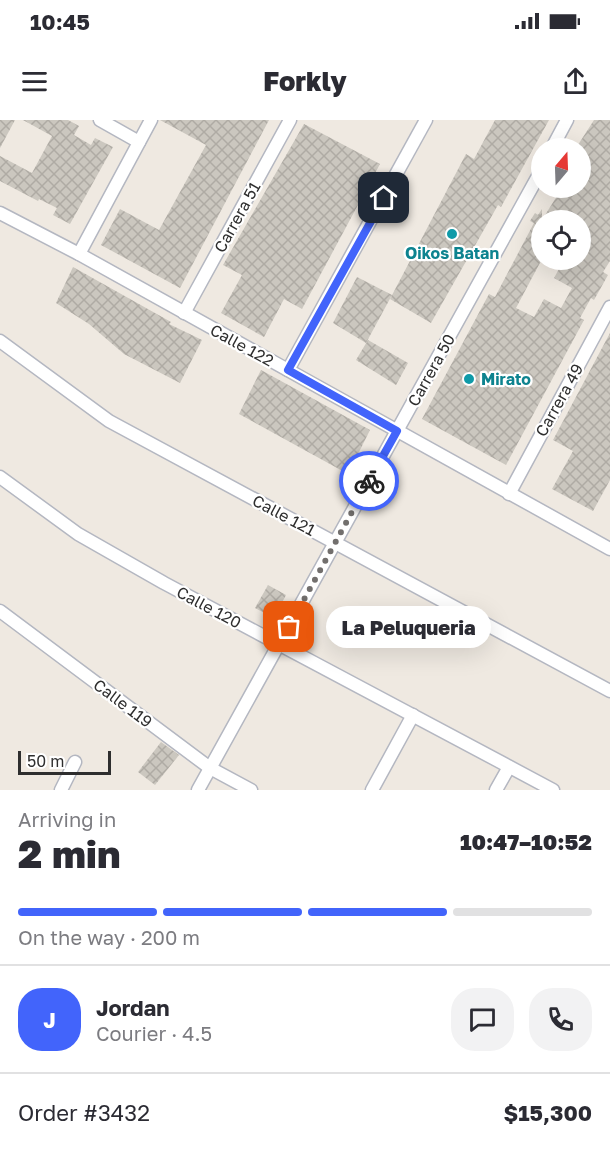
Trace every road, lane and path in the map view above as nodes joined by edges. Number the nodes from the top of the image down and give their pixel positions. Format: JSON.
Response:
{"nodes":[{"id":1,"x":100,"y":120,"type":"edge"},
{"id":2,"x":151,"y":120,"type":"edge"},
{"id":3,"x":290,"y":120,"type":"edge"},
{"id":4,"x":426,"y":120,"type":"edge"},
{"id":5,"x":567,"y":120,"type":"edge"},
{"id":6,"x":557,"y":138,"type":"edge"},
{"id":7,"x":139,"y":142,"type":"junction"},
{"id":8,"x":531,"y":189,"type":"edge"},
{"id":9,"x":0,"y":213,"type":"edge"},
{"id":10,"x":79,"y":254,"type":"junction"},
{"id":11,"x":610,"y":307,"type":"edge"},
{"id":12,"x":184,"y":313,"type":"junction"},
{"id":13,"x":0,"y":341,"type":"edge"},
{"id":14,"x":288,"y":370,"type":"junction"},
{"id":15,"x":397,"y":431,"type":"junction"},
{"id":16,"x":0,"y":477,"type":"edge"},
{"id":17,"x":508,"y":494,"type":"junction"},
{"id":18,"x":335,"y":542,"type":"junction"},
{"id":19,"x":610,"y":549,"type":"edge"},
{"id":20,"x":0,"y":611,"type":"edge"},
{"id":21,"x":279,"y":645,"type":"junction"},
{"id":22,"x":610,"y":691,"type":"edge"},
{"id":23,"x":413,"y":715,"type":"junction"},
{"id":24,"x":75,"y":762,"type":"dead end"},
{"id":25,"x":509,"y":767,"type":"junction"},
{"id":26,"x":210,"y":768,"type":"junction"},
{"id":27,"x":61,"y":790,"type":"edge"},
{"id":28,"x":198,"y":790,"type":"edge"},
{"id":29,"x":251,"y":790,"type":"edge"},
{"id":30,"x":372,"y":790,"type":"edge"},
{"id":31,"x":496,"y":790,"type":"edge"},
{"id":32,"x":553,"y":790,"type":"edge"}],
"edges":[{"from":1,"to":7,"type":"street"},
{"from":2,"to":7,"type":"street"},
{"from":3,"to":12,"type":"street","name":"Carrera 51"},
{"from":4,"to":14,"type":"street"},
{"from":5,"to":6,"type":"street"},
{"from":7,"to":10,"type":"street"},
{"from":8,"to":15,"type":"street","name":"Carrera 50"},
{"from":9,"to":10,"type":"street","name":"Calle 122"},
{"from":10,"to":12,"type":"street","name":"Calle 122"},
{"from":11,"to":17,"type":"street","name":"Carrera 49"},
{"from":12,"to":14,"type":"street","name":"Calle 122"},
{"from":13,"to":18,"type":"street","name":"Calle 121"},
{"from":14,"to":15,"type":"street","name":"Calle 122"},
{"from":15,"to":17,"type":"street","name":"Calle 122"},
{"from":15,"to":18,"type":"street","name":"Carrera 50"},
{"from":16,"to":21,"type":"street","name":"Calle 120"},
{"from":17,"to":19,"type":"street","name":"Calle 122"},
{"from":18,"to":21,"type":"street","name":"Carrera 50"},
{"from":18,"to":22,"type":"street","name":"Calle 121"},
{"from":20,"to":26,"type":"street","name":"Calle 119"},
{"from":21,"to":23,"type":"street","name":"Calle 120"},
{"from":21,"to":26,"type":"street","name":"Carrera 50"},
{"from":23,"to":25,"type":"street","name":"Calle 120"},
{"from":23,"to":30,"type":"street"},
{"from":24,"to":27,"type":"street"},
{"from":25,"to":31,"type":"street"},
{"from":25,"to":32,"type":"street","name":"Calle 120"},
{"from":26,"to":28,"type":"street","name":"Carrera 50"},
{"from":26,"to":29,"type":"street","name":"Calle 119"}]}
